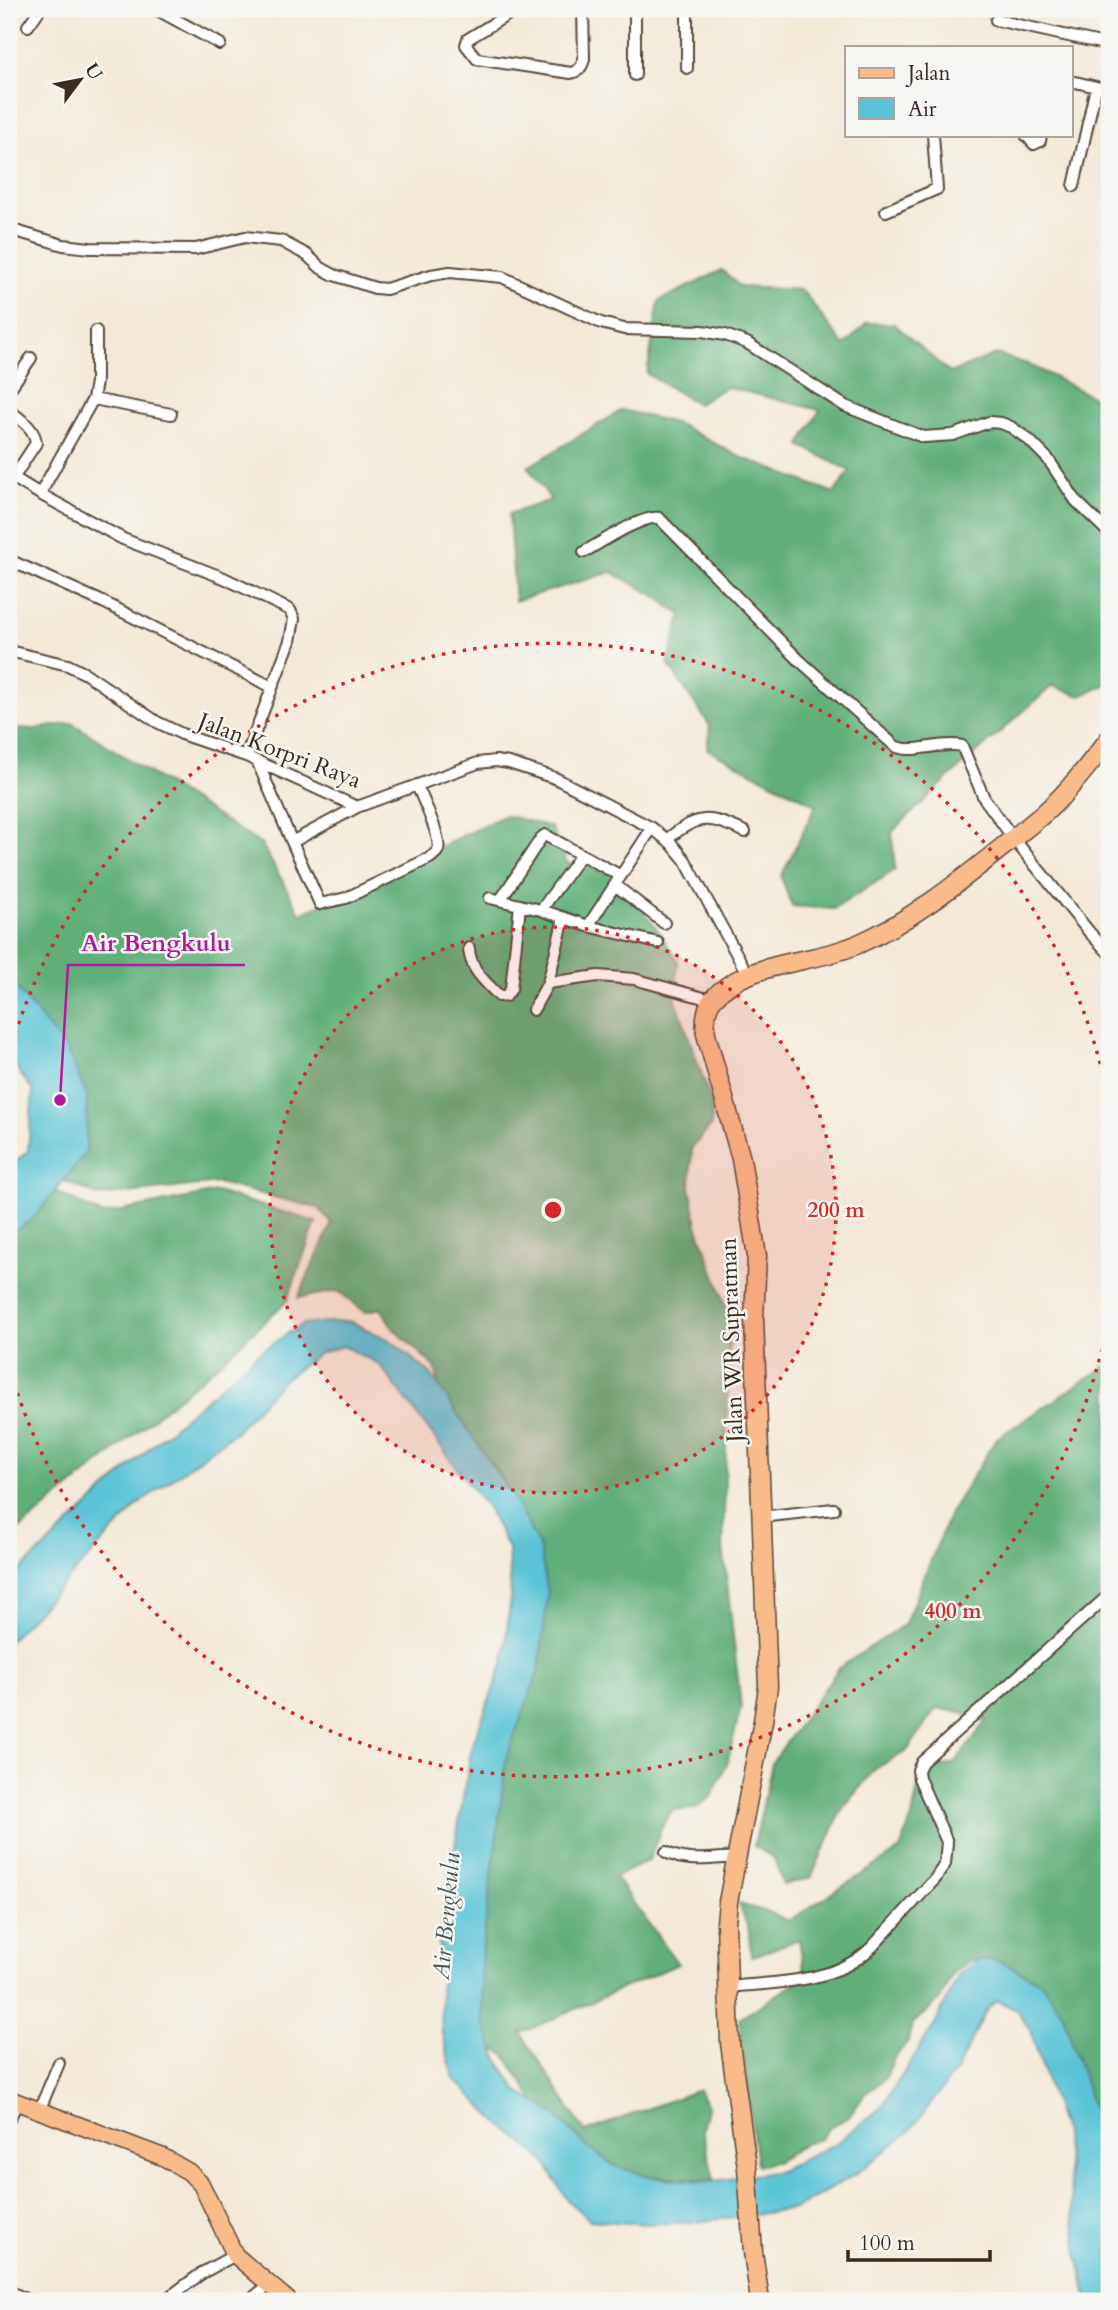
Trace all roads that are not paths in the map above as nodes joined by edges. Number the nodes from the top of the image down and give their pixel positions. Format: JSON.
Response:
{"nodes":[{"id":1,"x":40,"y":9,"type":"edge"},
{"id":2,"x":156,"y":9,"type":"edge"},
{"id":3,"x":517,"y":9,"type":"edge"},
{"id":4,"x":583,"y":9,"type":"edge"},
{"id":5,"x":635,"y":9,"type":"edge"},
{"id":6,"x":687,"y":9,"type":"edge"},
{"id":7,"x":996,"y":20,"type":"dead end"},
{"id":8,"x":28,"y":26,"type":"dead end"},
{"id":9,"x":220,"y":44,"type":"dead end"},
{"id":10,"x":1109,"y":45,"type":"edge"},
{"id":11,"x":687,"y":68,"type":"dead end"},
{"id":12,"x":635,"y":75,"type":"dead end"},
{"id":13,"x":1072,"y":81,"type":"edge"},
{"id":14,"x":1096,"y":87,"type":"junction"},
{"id":15,"x":1109,"y":90,"type":"edge"},
{"id":16,"x":933,"y":136,"type":"edge"},
{"id":17,"x":1027,"y":136,"type":"edge"},
{"id":18,"x":1041,"y":136,"type":"edge"},
{"id":19,"x":1074,"y":186,"type":"dead end"},
{"id":20,"x":886,"y":211,"type":"dead end"},
{"id":21,"x":9,"y":229,"type":"edge"},
{"id":22,"x":96,"y":331,"type":"dead end"},
{"id":23,"x":31,"y":358,"type":"dead end"},
{"id":24,"x":9,"y":390,"type":"edge"},
{"id":25,"x":93,"y":399,"type":"junction"},
{"id":26,"x":9,"y":410,"type":"edge"},
{"id":27,"x":171,"y":414,"type":"dead end"},
{"id":28,"x":10,"y":480,"type":"edge"},
{"id":29,"x":40,"y":495,"type":"junction"},
{"id":30,"x":1109,"y":533,"type":"edge"},
{"id":31,"x":584,"y":552,"type":"dead end"},
{"id":32,"x":9,"y":560,"type":"edge"},
{"id":33,"x":9,"y":651,"type":"edge"},
{"id":34,"x":272,"y":687,"type":"junction"},
{"id":35,"x":1109,"y":739,"type":"edge"},
{"id":36,"x":246,"y":756,"type":"junction"},
{"id":37,"x":258,"y":763,"type":"junction"},
{"id":38,"x":418,"y":785,"type":"junction"},
{"id":39,"x":357,"y":807,"type":"junction"},
{"id":40,"x":652,"y":828,"type":"junction"},
{"id":41,"x":745,"y":832,"type":"dead end"},
{"id":42,"x":1013,"y":838,"type":"junction"},
{"id":43,"x":666,"y":839,"type":"junction"},
{"id":44,"x":292,"y":842,"type":"junction"},
{"id":45,"x":581,"y":855,"type":"junction"},
{"id":46,"x":618,"y":880,"type":"junction"},
{"id":47,"x":520,"y":905,"type":"junction"},
{"id":48,"x":541,"y":910,"type":"junction"},
{"id":49,"x":564,"y":918,"type":"junction"},
{"id":50,"x":664,"y":923,"type":"dead end"},
{"id":51,"x":588,"y":926,"type":"junction"},
{"id":52,"x":658,"y":943,"type":"dead end"},
{"id":53,"x":469,"y":948,"type":"dead end"},
{"id":54,"x":1109,"y":953,"type":"edge"},
{"id":55,"x":748,"y":975,"type":"junction"},
{"id":56,"x":548,"y":983,"type":"junction"},
{"id":57,"x":711,"y":1000,"type":"junction"},
{"id":58,"x":533,"y":1010,"type":"dead end"},
{"id":59,"x":834,"y":1508,"type":"dead end"},
{"id":60,"x":760,"y":1517,"type":"junction"},
{"id":61,"x":1109,"y":1595,"type":"edge"},
{"id":62,"x":666,"y":1852,"type":"dead end"},
{"id":63,"x":738,"y":1857,"type":"junction"},
{"id":64,"x":727,"y":1987,"type":"junction"},
{"id":65,"x":59,"y":2063,"type":"dead end"},
{"id":66,"x":13,"y":2101,"type":"edge"},
{"id":67,"x":39,"y":2111,"type":"junction"},
{"id":68,"x":9,"y":2119,"type":"edge"},
{"id":69,"x":235,"y":2255,"type":"junction"},
{"id":70,"x":269,"y":2285,"type":"junction"},
{"id":71,"x":9,"y":2291,"type":"edge"},
{"id":72,"x":30,"y":2301,"type":"edge"},
{"id":73,"x":164,"y":2301,"type":"edge"},
{"id":74,"x":249,"y":2301,"type":"edge"},
{"id":75,"x":289,"y":2301,"type":"edge"},
{"id":76,"x":760,"y":2301,"type":"edge"}],
"edges":[{"from":1,"to":8,"type":"street"},
{"from":2,"to":9,"type":"street"},
{"from":3,"to":4,"type":"street"},
{"from":5,"to":12,"type":"street"},
{"from":6,"to":11,"type":"street"},
{"from":7,"to":10,"type":"street"},
{"from":13,"to":14,"type":"street"},
{"from":14,"to":15,"type":"street"},
{"from":14,"to":19,"type":"street"},
{"from":16,"to":20,"type":"street"},
{"from":17,"to":18,"type":"street"},
{"from":21,"to":30,"type":"street"},
{"from":22,"to":25,"type":"street"},
{"from":23,"to":24,"type":"street"},
{"from":25,"to":27,"type":"street"},
{"from":25,"to":29,"type":"street"},
{"from":26,"to":28,"type":"street"},
{"from":28,"to":29,"type":"street"},
{"from":29,"to":34,"type":"street"},
{"from":31,"to":42,"type":"street"},
{"from":32,"to":34,"type":"street"},
{"from":33,"to":36,"type":"street","name":"Jalan Korpri Raya"},
{"from":34,"to":36,"type":"street"},
{"from":35,"to":42,"type":"highway"},
{"from":36,"to":37,"type":"street","name":"Jalan Korpri Raya"},
{"from":37,"to":39,"type":"street","name":"Jalan Korpri Raya"},
{"from":37,"to":44,"type":"street"},
{"from":38,"to":39,"type":"street","name":"Jalan Korpri Raya"},
{"from":38,"to":40,"type":"street","name":"Jalan Korpri Raya"},
{"from":38,"to":44,"type":"street"},
{"from":39,"to":44,"type":"street"},
{"from":40,"to":43,"type":"street","name":"Jalan Korpri Raya"},
{"from":40,"to":46,"type":"street"},
{"from":41,"to":43,"type":"street"},
{"from":42,"to":54,"type":"street"},
{"from":42,"to":55,"type":"highway"},
{"from":43,"to":55,"type":"street","name":"Jalan Korpri Raya"},
{"from":45,"to":46,"type":"street"},
{"from":45,"to":47,"type":"street"},
{"from":45,"to":48,"type":"street"},
{"from":46,"to":50,"type":"street"},
{"from":46,"to":51,"type":"street"},
{"from":47,"to":48,"type":"street"},
{"from":47,"to":53,"type":"street"},
{"from":48,"to":49,"type":"street"},
{"from":49,"to":51,"type":"street"},
{"from":49,"to":56,"type":"street"},
{"from":51,"to":52,"type":"street"},
{"from":55,"to":57,"type":"highway"},
{"from":56,"to":57,"type":"street"},
{"from":56,"to":58,"type":"street"},
{"from":57,"to":60,"type":"highway","name":"Jalan WR Supratman"},
{"from":59,"to":60,"type":"street"},
{"from":60,"to":63,"type":"highway","name":"Jalan WR Supratman"},
{"from":61,"to":64,"type":"street"},
{"from":62,"to":63,"type":"street"},
{"from":63,"to":64,"type":"highway","name":"Jalan WR Supratman"},
{"from":64,"to":76,"type":"highway","name":"Jalan WR Supratman"},
{"from":65,"to":67,"type":"street"},
{"from":66,"to":67,"type":"main road"},
{"from":66,"to":68,"type":"street"},
{"from":67,"to":69,"type":"main road"},
{"from":69,"to":70,"type":"main road"},
{"from":69,"to":73,"type":"street"},
{"from":70,"to":74,"type":"street"},
{"from":70,"to":75,"type":"main road"},
{"from":71,"to":72,"type":"street"}]}
